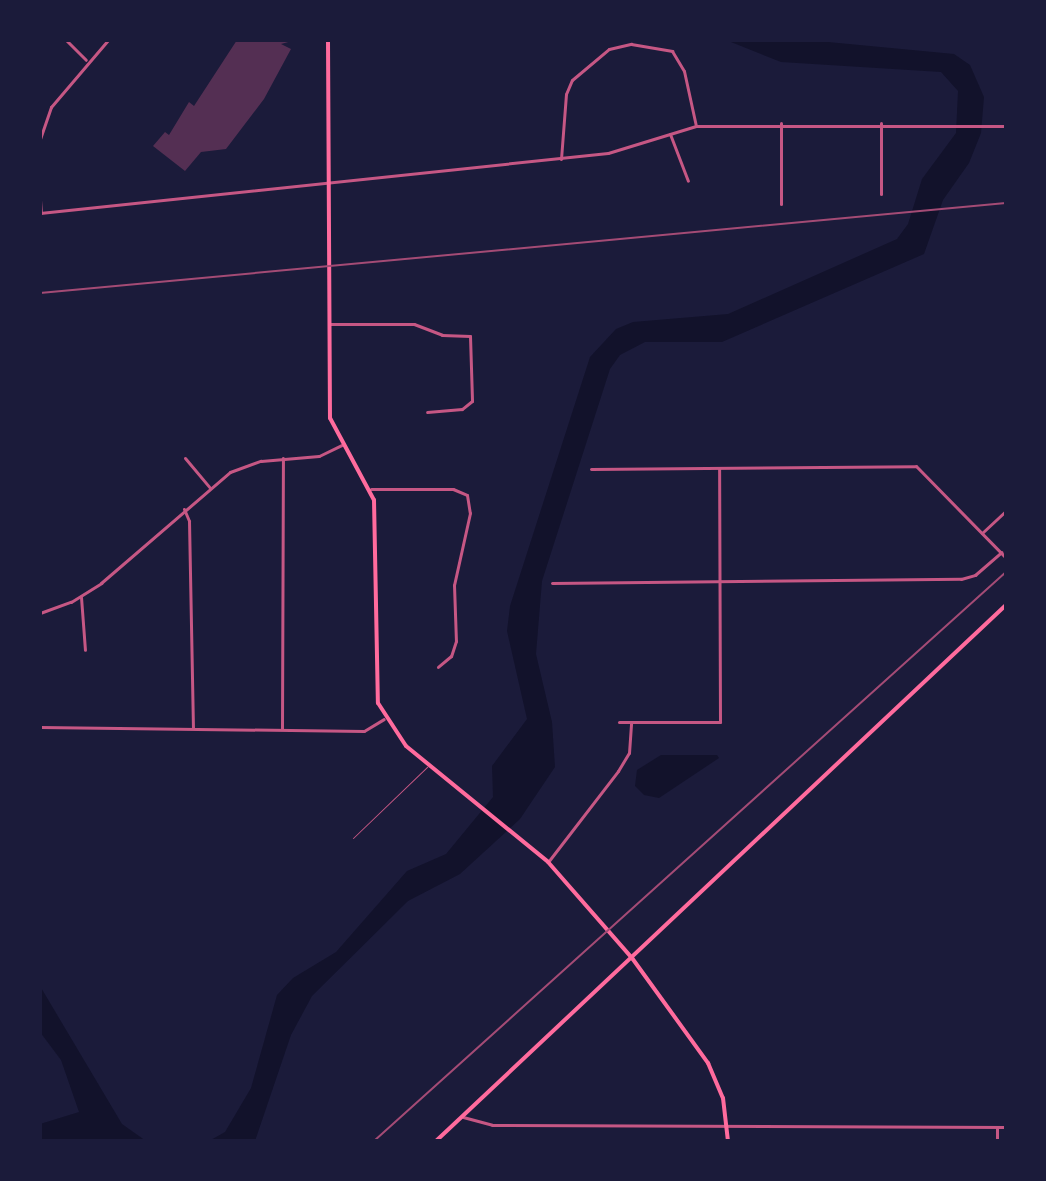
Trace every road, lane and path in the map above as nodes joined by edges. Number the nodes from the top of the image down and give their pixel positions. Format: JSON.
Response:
{"nodes":[{"id":1,"x":66,"y":40,"type":"edge"},
{"id":2,"x":108,"y":40,"type":"edge"},
{"id":3,"x":328,"y":40,"type":"edge"},
{"id":4,"x":87,"y":61,"type":"junction"},
{"id":5,"x":781,"y":123,"type":"junction"},
{"id":6,"x":881,"y":123,"type":"junction"},
{"id":7,"x":696,"y":126,"type":"junction"},
{"id":8,"x":1006,"y":126,"type":"edge"},
{"id":9,"x":41,"y":129,"type":"edge"},
{"id":10,"x":670,"y":134,"type":"junction"},
{"id":11,"x":40,"y":139,"type":"edge"},
{"id":12,"x":561,"y":159,"type":"junction"},
{"id":13,"x":688,"y":181,"type":"dead end"},
{"id":14,"x":329,"y":184,"type":"junction"},
{"id":15,"x":881,"y":194,"type":"dead end"},
{"id":16,"x":40,"y":200,"type":"edge"},
{"id":17,"x":781,"y":204,"type":"dead end"},
{"id":18,"x":41,"y":213,"type":"edge"},
{"id":19,"x":329,"y":324,"type":"junction"},
{"id":20,"x":427,"y":412,"type":"dead end"},
{"id":21,"x":342,"y":445,"type":"junction"},
{"id":22,"x":185,"y":458,"type":"dead end"},
{"id":23,"x":283,"y":458,"type":"junction"},
{"id":24,"x":719,"y":468,"type":"junction"},
{"id":25,"x":591,"y":469,"type":"dead end"},
{"id":26,"x":209,"y":487,"type":"junction"},
{"id":27,"x":371,"y":489,"type":"junction"},
{"id":28,"x":184,"y":509,"type":"junction"},
{"id":29,"x":1006,"y":511,"type":"edge"},
{"id":30,"x":982,"y":533,"type":"junction"},
{"id":31,"x":1001,"y":552,"type":"junction"},
{"id":32,"x":1006,"y":558,"type":"edge"},
{"id":33,"x":719,"y":581,"type":"junction"},
{"id":34,"x":552,"y":583,"type":"dead end"},
{"id":35,"x":81,"y":597,"type":"junction"},
{"id":36,"x":1006,"y":605,"type":"edge"},
{"id":37,"x":40,"y":613,"type":"edge"},
{"id":38,"x":85,"y":650,"type":"dead end"},
{"id":39,"x":438,"y":667,"type":"dead end"},
{"id":40,"x":384,"y":719,"type":"junction"},
{"id":41,"x":619,"y":722,"type":"dead end"},
{"id":42,"x":631,"y":722,"type":"junction"},
{"id":43,"x":40,"y":727,"type":"edge"},
{"id":44,"x":193,"y":728,"type":"junction"},
{"id":45,"x":282,"y":729,"type":"junction"},
{"id":46,"x":427,"y":767,"type":"junction"},
{"id":47,"x":353,"y":838,"type":"dead end"},
{"id":48,"x":548,"y":862,"type":"junction"},
{"id":49,"x":632,"y":958,"type":"junction"},
{"id":50,"x":462,"y":1117,"type":"junction"},
{"id":51,"x":997,"y":1127,"type":"junction"},
{"id":52,"x":1006,"y":1127,"type":"edge"},
{"id":53,"x":727,"y":1128,"type":"junction"},
{"id":54,"x":436,"y":1141,"type":"edge"},
{"id":55,"x":728,"y":1141,"type":"edge"},
{"id":56,"x":997,"y":1141,"type":"edge"}],
"edges":[{"from":1,"to":4,"type":"street"},
{"from":2,"to":4,"type":"street"},
{"from":3,"to":14,"type":"main road"},
{"from":4,"to":9,"type":"street"},
{"from":5,"to":6,"type":"street"},
{"from":5,"to":7,"type":"street"},
{"from":5,"to":17,"type":"street"},
{"from":6,"to":8,"type":"street"},
{"from":6,"to":15,"type":"street"},
{"from":7,"to":10,"type":"street"},
{"from":7,"to":12,"type":"street"},
{"from":9,"to":11,"type":"street"},
{"from":10,"to":12,"type":"street"},
{"from":10,"to":13,"type":"street"},
{"from":12,"to":14,"type":"street"},
{"from":14,"to":18,"type":"street"},
{"from":14,"to":19,"type":"main road"},
{"from":16,"to":18,"type":"street"},
{"from":19,"to":20,"type":"street"},
{"from":19,"to":21,"type":"main road"},
{"from":21,"to":23,"type":"street"},
{"from":21,"to":27,"type":"main road"},
{"from":22,"to":26,"type":"street"},
{"from":23,"to":26,"type":"street"},
{"from":23,"to":45,"type":"street"},
{"from":24,"to":25,"type":"street"},
{"from":24,"to":30,"type":"street"},
{"from":24,"to":33,"type":"street"},
{"from":26,"to":28,"type":"street"},
{"from":27,"to":39,"type":"street"},
{"from":27,"to":40,"type":"main road"},
{"from":28,"to":35,"type":"street"},
{"from":28,"to":44,"type":"street"},
{"from":29,"to":30,"type":"street"},
{"from":30,"to":31,"type":"street"},
{"from":31,"to":32,"type":"street"},
{"from":31,"to":33,"type":"street"},
{"from":33,"to":34,"type":"street"},
{"from":33,"to":42,"type":"street"},
{"from":35,"to":37,"type":"street"},
{"from":35,"to":38,"type":"street"},
{"from":36,"to":49,"type":"main road"},
{"from":40,"to":45,"type":"street"},
{"from":40,"to":46,"type":"main road"},
{"from":41,"to":42,"type":"street"},
{"from":42,"to":48,"type":"street"},
{"from":43,"to":44,"type":"street"},
{"from":44,"to":45,"type":"street"},
{"from":46,"to":47,"type":"lane"},
{"from":46,"to":48,"type":"main road"},
{"from":48,"to":49,"type":"main road"},
{"from":49,"to":50,"type":"main road"},
{"from":49,"to":53,"type":"main road"},
{"from":50,"to":53,"type":"street"},
{"from":50,"to":54,"type":"main road"},
{"from":51,"to":52,"type":"street"},
{"from":51,"to":53,"type":"street"},
{"from":51,"to":56,"type":"street"},
{"from":53,"to":55,"type":"main road"}]}
